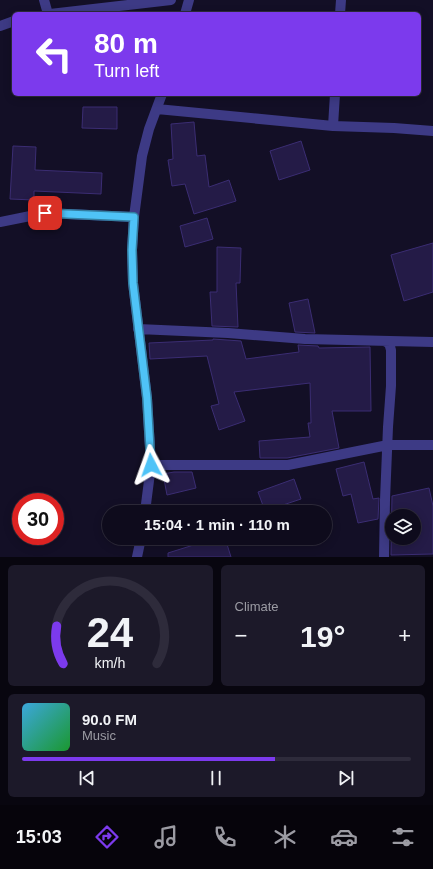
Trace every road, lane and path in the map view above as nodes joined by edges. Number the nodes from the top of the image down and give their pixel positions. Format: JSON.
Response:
{"nodes":[{"id":1,"x":44,"y":0,"type":"edge"},
{"id":2,"x":171,"y":0,"type":"edge"},
{"id":3,"x":189,"y":0,"type":"edge"},
{"id":4,"x":341,"y":0,"type":"edge"},
{"id":5,"x":48,"y":12,"type":"edge"},
{"id":6,"x":66,"y":12,"type":"edge"},
{"id":7,"x":186,"y":12,"type":"edge"},
{"id":8,"x":340,"y":12,"type":"edge"},
{"id":9,"x":12,"y":22,"type":"edge"},
{"id":10,"x":0,"y":26,"type":"edge"},
{"id":11,"x":161,"y":96,"type":"edge"},
{"id":12,"x":335,"y":96,"type":"edge"},
{"id":13,"x":157,"y":109,"type":"junction"},
{"id":14,"x":333,"y":126,"type":"junction"},
{"id":15,"x":433,"y":131,"type":"edge"},
{"id":16,"x":134,"y":217,"type":"junction"},
{"id":17,"x":0,"y":222,"type":"edge"},
{"id":18,"x":138,"y":329,"type":"junction"},
{"id":19,"x":386,"y":342,"type":"junction"},
{"id":20,"x":433,"y":342,"type":"edge"},
{"id":21,"x":388,"y":445,"type":"junction"},
{"id":22,"x":433,"y":445,"type":"edge"},
{"id":23,"x":151,"y":465,"type":"junction"},
{"id":24,"x":146,"y":505,"type":"edge"},
{"id":25,"x":140,"y":545,"type":"edge"},
{"id":26,"x":137,"y":557,"type":"edge"},
{"id":27,"x":384,"y":557,"type":"edge"}],
"edges":[{"from":1,"to":5,"type":"street"},
{"from":2,"to":6,"type":"street"},
{"from":3,"to":7,"type":"street"},
{"from":4,"to":8,"type":"street"},
{"from":9,"to":10,"type":"street"},
{"from":11,"to":13,"type":"street"},
{"from":12,"to":14,"type":"street"},
{"from":13,"to":14,"type":"street"},
{"from":13,"to":16,"type":"street"},
{"from":14,"to":15,"type":"street"},
{"from":16,"to":17,"type":"street"},
{"from":16,"to":18,"type":"street"},
{"from":18,"to":19,"type":"street"},
{"from":18,"to":23,"type":"street"},
{"from":19,"to":20,"type":"street"},
{"from":19,"to":21,"type":"street"},
{"from":21,"to":22,"type":"street"},
{"from":21,"to":23,"type":"street"},
{"from":21,"to":27,"type":"street"},
{"from":23,"to":24,"type":"street"},
{"from":25,"to":26,"type":"street"}]}
